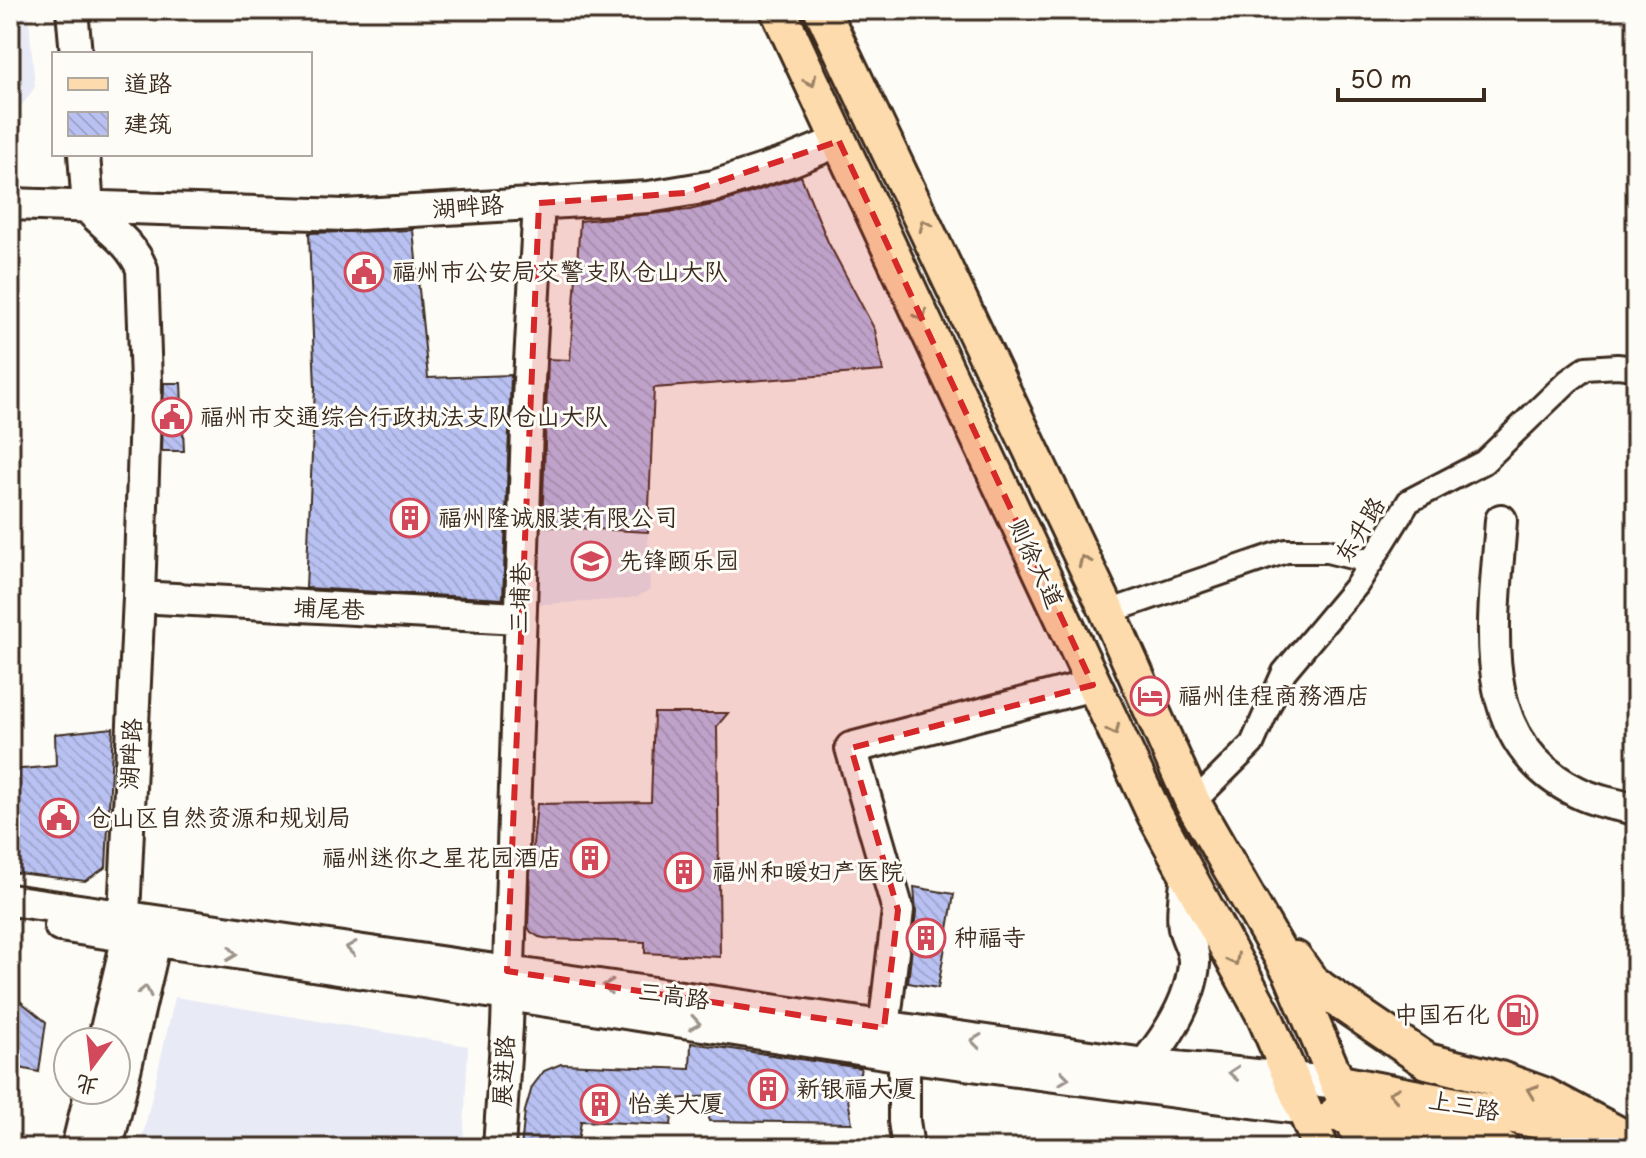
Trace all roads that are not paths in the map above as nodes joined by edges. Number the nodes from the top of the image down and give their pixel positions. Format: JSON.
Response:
{"nodes":[{"id":1,"x":72,"y":10,"type":"edge"},
{"id":2,"x":778,"y":10,"type":"edge"},
{"id":3,"x":822,"y":10,"type":"edge"},
{"id":4,"x":76,"y":52,"type":"edge"},
{"id":5,"x":839,"y":141,"type":"junction"},
{"id":6,"x":84,"y":156,"type":"edge"},
{"id":7,"x":539,"y":203,"type":"junction"},
{"id":8,"x":10,"y":204,"type":"edge"},
{"id":9,"x":88,"y":208,"type":"junction"},
{"id":10,"x":1636,"y":368,"type":"edge"},
{"id":11,"x":1501,"y":520,"type":"dead end"},
{"id":12,"x":1372,"y":562,"type":"junction"},
{"id":13,"x":139,"y":597,"type":"junction"},
{"id":14,"x":1108,"y":612,"type":"junction"},
{"id":15,"x":519,"y":618,"type":"junction"},
{"id":16,"x":1093,"y":685,"type":"junction"},
{"id":17,"x":1193,"y":803,"type":"junction"},
{"id":18,"x":1636,"y":809,"type":"edge"},
{"id":19,"x":1231,"y":868,"type":"junction"},
{"id":20,"x":1187,"y":871,"type":"junction"},
{"id":21,"x":10,"y":900,"type":"edge"},
{"id":22,"x":10,"y":919,"type":"edge"},
{"id":23,"x":137,"y":929,"type":"junction"},
{"id":24,"x":507,"y":982,"type":"junction"},
{"id":25,"x":108,"y":1026,"type":"edge"},
{"id":26,"x":884,"y":1028,"type":"junction"},
{"id":27,"x":904,"y":1056,"type":"junction"},
{"id":28,"x":1145,"y":1064,"type":"junction"},
{"id":29,"x":1289,"y":1077,"type":"junction"},
{"id":30,"x":1340,"y":1083,"type":"junction"},
{"id":31,"x":87,"y":1106,"type":"edge"},
{"id":32,"x":1304,"y":1109,"type":"junction"},
{"id":33,"x":1351,"y":1116,"type":"junction"},
{"id":34,"x":1631,"y":1140,"type":"edge"},
{"id":35,"x":77,"y":1148,"type":"edge"},
{"id":36,"x":107,"y":1148,"type":"edge"},
{"id":37,"x":499,"y":1148,"type":"edge"},
{"id":38,"x":908,"y":1148,"type":"edge"},
{"id":39,"x":1321,"y":1148,"type":"edge"},
{"id":40,"x":1365,"y":1148,"type":"edge"},
{"id":41,"x":1502,"y":1148,"type":"edge"}],
"edges":[{"from":1,"to":4,"type":"street"},
{"from":2,"to":5,"type":"main road","name":"则徐大道","one_way":true},
{"from":14,"to":3,"type":"main road","name":"则徐大道","one_way":true},
{"from":5,"to":7,"type":"street","name":"湖畔路"},
{"from":5,"to":16,"type":"main road","name":"则徐大道","one_way":true},
{"from":6,"to":9,"type":"street"},
{"from":7,"to":9,"type":"street","name":"湖畔路"},
{"from":7,"to":15,"type":"street","name":"三埔巷"},
{"from":8,"to":9,"type":"street","name":"湖畔路"},
{"from":9,"to":13,"type":"street","name":"湖畔路"},
{"from":10,"to":12,"type":"street","name":"东升路"},
{"from":11,"to":18,"type":"street"},
{"from":12,"to":14,"type":"street"},
{"from":12,"to":17,"type":"street","name":"东升路"},
{"from":13,"to":15,"type":"street","name":"埔尾巷"},
{"from":13,"to":23,"type":"street","name":"湖畔路"},
{"from":14,"to":17,"type":"main road","name":"则徐大道"},
{"from":15,"to":24,"type":"street","name":"三埔巷"},
{"from":16,"to":20,"type":"main road","name":"则徐大道","one_way":true},
{"from":16,"to":26,"type":"street"},
{"from":17,"to":19,"type":"main road","name":"则徐大道"},
{"from":19,"to":30,"type":"main road","name":"则徐大道"},
{"from":34,"to":19,"type":"main road","one_way":true},
{"from":20,"to":28,"type":"street"},
{"from":20,"to":29,"type":"main road","name":"则徐大道","one_way":true},
{"from":21,"to":23,"type":"street","name":"三高路"},
{"from":22,"to":23,"type":"street","name":"三高路"},
{"from":23,"to":24,"type":"street","name":"三高路"},
{"from":23,"to":25,"type":"street"},
{"from":36,"to":23,"type":"street","one_way":true},
{"from":26,"to":24,"type":"street","name":"三高路","one_way":true},
{"from":24,"to":27,"type":"street","name":"三高路","one_way":true},
{"from":24,"to":37,"type":"street","name":"展进路"},
{"from":28,"to":26,"type":"street","name":"三高路","one_way":true},
{"from":27,"to":32,"type":"street","name":"三高路","one_way":true},
{"from":27,"to":38,"type":"street"},
{"from":29,"to":28,"type":"street","name":"三高路","one_way":true},
{"from":29,"to":30,"type":"street","name":"三高路"},
{"from":29,"to":32,"type":"main road","name":"则徐大道"},
{"from":30,"to":33,"type":"main road","name":"则徐大道"},
{"from":34,"to":30,"type":"main road","name":"上三路","one_way":true},
{"from":31,"to":35,"type":"street"},
{"from":32,"to":33,"type":"main road","name":"上三路"},
{"from":32,"to":39,"type":"main road","name":"则徐大道"},
{"from":33,"to":40,"type":"main road","name":"则徐大道"},
{"from":33,"to":41,"type":"main road","name":"上三路"}]}
